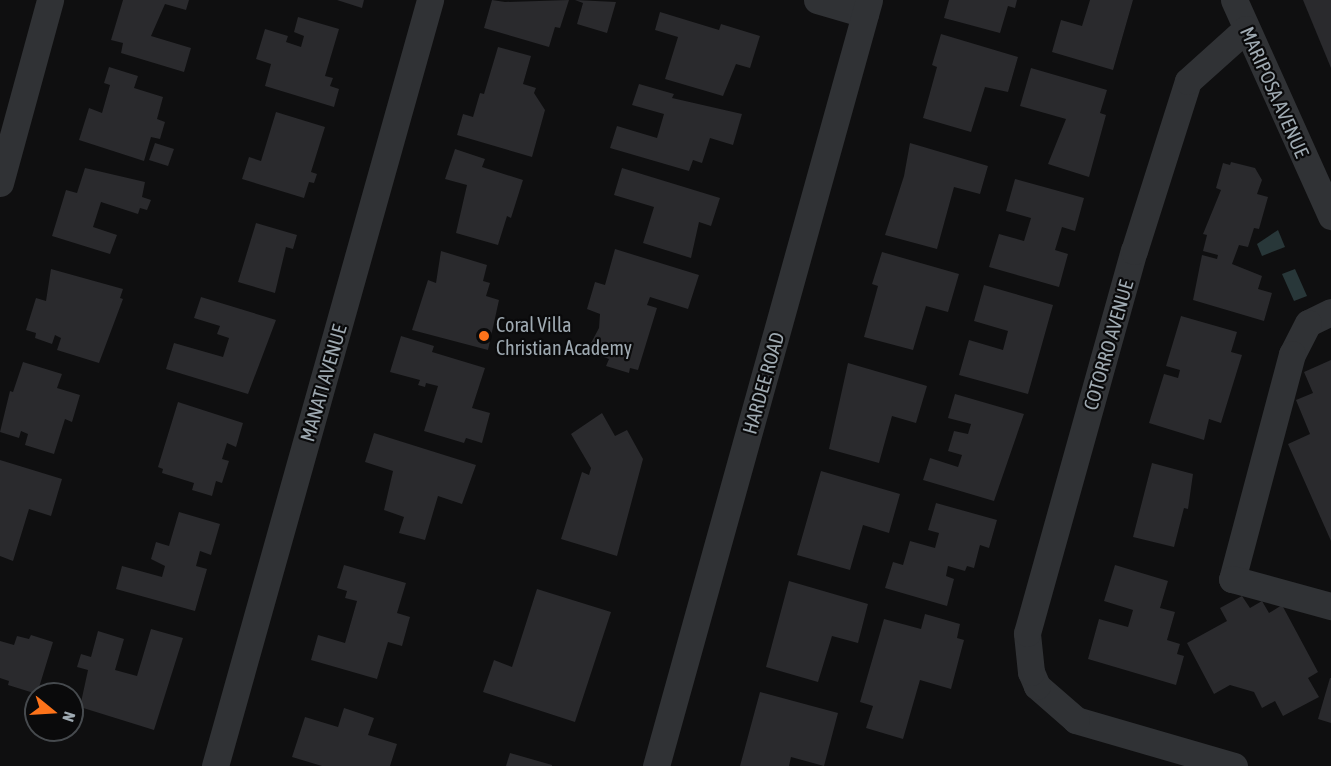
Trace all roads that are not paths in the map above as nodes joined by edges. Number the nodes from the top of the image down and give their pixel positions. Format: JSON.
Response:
{"nodes":[{"id":1,"x":50,"y":0,"type":"edge"},
{"id":2,"x":430,"y":0,"type":"edge"},
{"id":3,"x":817,"y":0,"type":"edge"},
{"id":4,"x":1234,"y":0,"type":"edge"},
{"id":5,"x":867,"y":7,"type":"edge"},
{"id":6,"x":1246,"y":29,"type":"junction"},
{"id":7,"x":0,"y":183,"type":"edge"},
{"id":8,"x":1331,"y":216,"type":"edge"},
{"id":9,"x":1331,"y":312,"type":"edge"},
{"id":10,"x":1331,"y":606,"type":"edge"},
{"id":11,"x":215,"y":766,"type":"edge"},
{"id":12,"x":656,"y":766,"type":"edge"},
{"id":13,"x":1234,"y":766,"type":"edge"}],
"edges":[{"from":1,"to":7,"type":"street"},
{"from":2,"to":11,"type":"street","name":"MANATI AVENUE"},
{"from":3,"to":5,"type":"street"},
{"from":4,"to":6,"type":"street","name":"MARIPOSA AVENUE"},
{"from":5,"to":12,"type":"street","name":"HARDEE ROAD"},
{"from":6,"to":8,"type":"street","name":"MARIPOSA AVENUE"},
{"from":6,"to":13,"type":"street","name":"COTORRO AVENUE"},
{"from":9,"to":10,"type":"street"}]}
